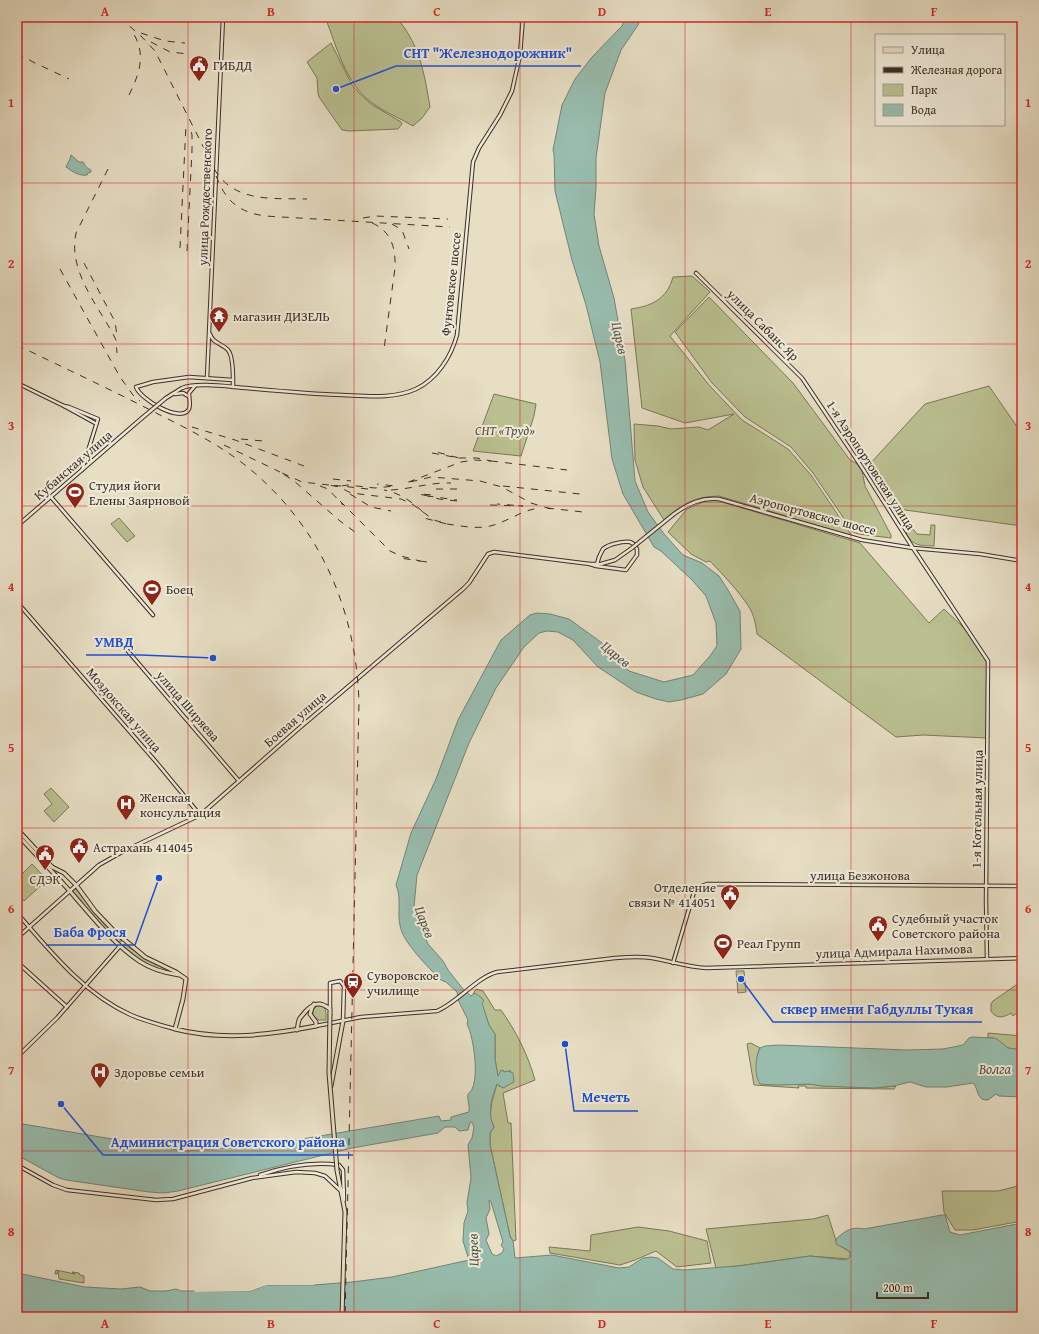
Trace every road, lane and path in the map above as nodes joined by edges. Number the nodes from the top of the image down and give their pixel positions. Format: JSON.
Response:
{"nodes":[{"id":1,"x":223,"y":17,"type":"edge"},
{"id":2,"x":523,"y":17,"type":"edge"},
{"id":3,"x":696,"y":273,"type":"dead end"},
{"id":4,"x":210,"y":313,"type":"junction"},
{"id":5,"x":217,"y":343,"type":"junction"},
{"id":6,"x":209,"y":353,"type":"junction"},
{"id":7,"x":207,"y":378,"type":"junction"},
{"id":8,"x":233,"y":380,"type":"junction"},
{"id":9,"x":17,"y":383,"type":"edge"},
{"id":10,"x":196,"y":386,"type":"junction"},
{"id":11,"x":233,"y":387,"type":"junction"},
{"id":12,"x":812,"y":394,"type":"joint"},
{"id":13,"x":170,"y":395,"type":"junction"},
{"id":14,"x":189,"y":397,"type":"junction"},
{"id":15,"x":82,"y":470,"type":"junction"},
{"id":16,"x":51,"y":497,"type":"junction"},
{"id":17,"x":17,"y":526,"type":"edge"},
{"id":18,"x":913,"y":548,"type":"junction"},
{"id":19,"x":1022,"y":561,"type":"edge"},
{"id":20,"x":603,"y":563,"type":"junction"},
{"id":21,"x":590,"y":564,"type":"junction"},
{"id":22,"x":597,"y":564,"type":"junction"},
{"id":23,"x":604,"y":567,"type":"junction"},
{"id":24,"x":17,"y":602,"type":"edge"},
{"id":25,"x":153,"y":615,"type":"dead end"},
{"id":26,"x":121,"y":643,"type":"dead end"},
{"id":27,"x":988,"y":661,"type":"joint"},
{"id":28,"x":239,"y":782,"type":"junction"},
{"id":29,"x":200,"y":815,"type":"junction"},
{"id":30,"x":17,"y":829,"type":"edge"},
{"id":31,"x":17,"y":834,"type":"edge"},
{"id":32,"x":58,"y":870,"type":"junction"},
{"id":33,"x":62,"y":873,"type":"junction"},
{"id":34,"x":56,"y":876,"type":"junction"},
{"id":35,"x":76,"y":885,"type":"junction"},
{"id":36,"x":986,"y":886,"type":"junction"},
{"id":37,"x":1022,"y":886,"type":"edge"},
{"id":38,"x":69,"y":891,"type":"junction"},
{"id":39,"x":17,"y":913,"type":"edge"},
{"id":40,"x":29,"y":927,"type":"junction"},
{"id":41,"x":17,"y":938,"type":"edge"},
{"id":42,"x":124,"y":940,"type":"junction"},
{"id":43,"x":120,"y":946,"type":"junction"},
{"id":44,"x":1022,"y":958,"type":"edge"},
{"id":45,"x":987,"y":959,"type":"junction"},
{"id":46,"x":17,"y":962,"type":"edge"},
{"id":47,"x":673,"y":963,"type":"junction"},
{"id":48,"x":183,"y":976,"type":"junction"},
{"id":49,"x":85,"y":985,"type":"junction"},
{"id":50,"x":314,"y":1004,"type":"junction"},
{"id":51,"x":67,"y":1006,"type":"junction"},
{"id":52,"x":330,"y":1009,"type":"junction"},
{"id":53,"x":315,"y":1020,"type":"junction"},
{"id":54,"x":343,"y":1021,"type":"junction"},
{"id":55,"x":325,"y":1024,"type":"junction"},
{"id":56,"x":316,"y":1026,"type":"junction"},
{"id":57,"x":175,"y":1029,"type":"junction"},
{"id":58,"x":298,"y":1030,"type":"junction"},
{"id":59,"x":17,"y":1057,"type":"edge"},
{"id":60,"x":330,"y":1090,"type":"junction"},
{"id":61,"x":17,"y":1165,"type":"edge"},
{"id":62,"x":252,"y":1178,"type":"junction"},
{"id":63,"x":330,"y":1179,"type":"junction"},
{"id":64,"x":339,"y":1179,"type":"junction"},
{"id":65,"x":342,"y":1191,"type":"junction"},
{"id":66,"x":343,"y":1317,"type":"edge"}],
"edges":[{"from":1,"to":4,"type":"main road","name":"улица Рождественского"},
{"from":2,"to":11,"type":"main road","name":"Фунтовское шоссе"},
{"from":3,"to":12,"type":"main road","name":"улица Сабанс Яр"},
{"from":4,"to":5,"type":"main road"},
{"from":4,"to":6,"type":"main road","name":"улица Рождественского"},
{"from":5,"to":6,"type":"main road"},
{"from":5,"to":8,"type":"main road"},
{"from":6,"to":7,"type":"main road","name":"улица Рождественского"},
{"from":7,"to":8,"type":"main road"},
{"from":7,"to":14,"type":"main road"},
{"from":8,"to":11,"type":"main road"},
{"from":9,"to":15,"type":"main road"},
{"from":10,"to":11,"type":"main road","name":"Фунтовское шоссе"},
{"from":10,"to":13,"type":"main road","name":"Кубанская улица"},
{"from":10,"to":14,"type":"main road"},
{"from":12,"to":18,"type":"main road","name":"1-я Аэропортовская улица"},
{"from":13,"to":14,"type":"main road"},
{"from":13,"to":15,"type":"main road","name":"Кубанская улица","bridge":true},
{"from":15,"to":16,"type":"main road","name":"Кубанская улица"},
{"from":16,"to":17,"type":"main road","name":"Кубанская улица"},
{"from":16,"to":25,"type":"main road"},
{"from":18,"to":19,"type":"main road","name":"Аэропортовское шоссе"},
{"from":18,"to":20,"type":"main road","name":"Аэропортовское шоссе","bridge":true},
{"from":18,"to":27,"type":"main road","name":"1-я Аэропортовская улица"},
{"from":20,"to":22,"type":"main road","name":"Аэропортовское шоссе"},
{"from":20,"to":23,"type":"main road"},
{"from":21,"to":22,"type":"main road","name":"Аэропортовское шоссе"},
{"from":21,"to":23,"type":"main road"},
{"from":21,"to":28,"type":"main road","name":"Боевая улица"},
{"from":22,"to":23,"type":"main road"},
{"from":24,"to":29,"type":"main road","name":"Моздокская улица"},
{"from":26,"to":28,"type":"main road","name":"улица Ширяева"},
{"from":27,"to":36,"type":"main road","name":"1-я Котельная улица"},
{"from":28,"to":29,"type":"main road","name":"Боевая улица"},
{"from":29,"to":35,"type":"main road","name":"Боевая улица"},
{"from":30,"to":32,"type":"main road"},
{"from":31,"to":34,"type":"main road"},
{"from":32,"to":33,"type":"main road"},
{"from":32,"to":34,"type":"main road"},
{"from":33,"to":34,"type":"main road"},
{"from":33,"to":35,"type":"main road"},
{"from":34,"to":38,"type":"main road"},
{"from":35,"to":38,"type":"main road","name":"Боевая улица"},
{"from":35,"to":42,"type":"main road"},
{"from":36,"to":37,"type":"main road","name":"улица Безжонова"},
{"from":36,"to":45,"type":"main road","name":"1-я Котельная улица"},
{"from":36,"to":47,"type":"main road","name":"улица Безжонова"},
{"from":38,"to":40,"type":"main road","name":"Боевая улица"},
{"from":38,"to":43,"type":"main road"},
{"from":39,"to":40,"type":"main road"},
{"from":40,"to":41,"type":"main road","name":"Боевая улица"},
{"from":40,"to":49,"type":"main road"},
{"from":42,"to":43,"type":"main road"},
{"from":42,"to":48,"type":"main road"},
{"from":43,"to":48,"type":"main road"},
{"from":43,"to":49,"type":"main road"},
{"from":44,"to":45,"type":"main road","name":"улица Адмирала Нахимова"},
{"from":45,"to":47,"type":"main road","name":"улица Адмирала Нахимова"},
{"from":46,"to":51,"type":"main road"},
{"from":47,"to":54,"type":"main road","name":"улица Адмирала Нахимова"},
{"from":48,"to":57,"type":"main road"},
{"from":49,"to":51,"type":"main road"},
{"from":49,"to":57,"type":"main road"},
{"from":50,"to":52,"type":"main road"},
{"from":50,"to":53,"type":"main road"},
{"from":50,"to":58,"type":"main road"},
{"from":51,"to":59,"type":"main road"},
{"from":52,"to":54,"type":"main road"},
{"from":52,"to":60,"type":"main road","bridge":true},
{"from":53,"to":55,"type":"main road"},
{"from":53,"to":56,"type":"main road"},
{"from":54,"to":55,"type":"main road","name":"улица Адмирала Нахимова"},
{"from":54,"to":60,"type":"main road","bridge":true},
{"from":55,"to":56,"type":"main road","name":"улица Адмирала Нахимова"},
{"from":56,"to":58,"type":"main road"},
{"from":57,"to":58,"type":"main road"},
{"from":60,"to":64,"type":"main road","bridge":true},
{"from":61,"to":62,"type":"main road"},
{"from":62,"to":63,"type":"main road"},
{"from":62,"to":65,"type":"main road"},
{"from":63,"to":64,"type":"main road"},
{"from":63,"to":65,"type":"main road"},
{"from":64,"to":65,"type":"main road"},
{"from":65,"to":66,"type":"main road"}]}
